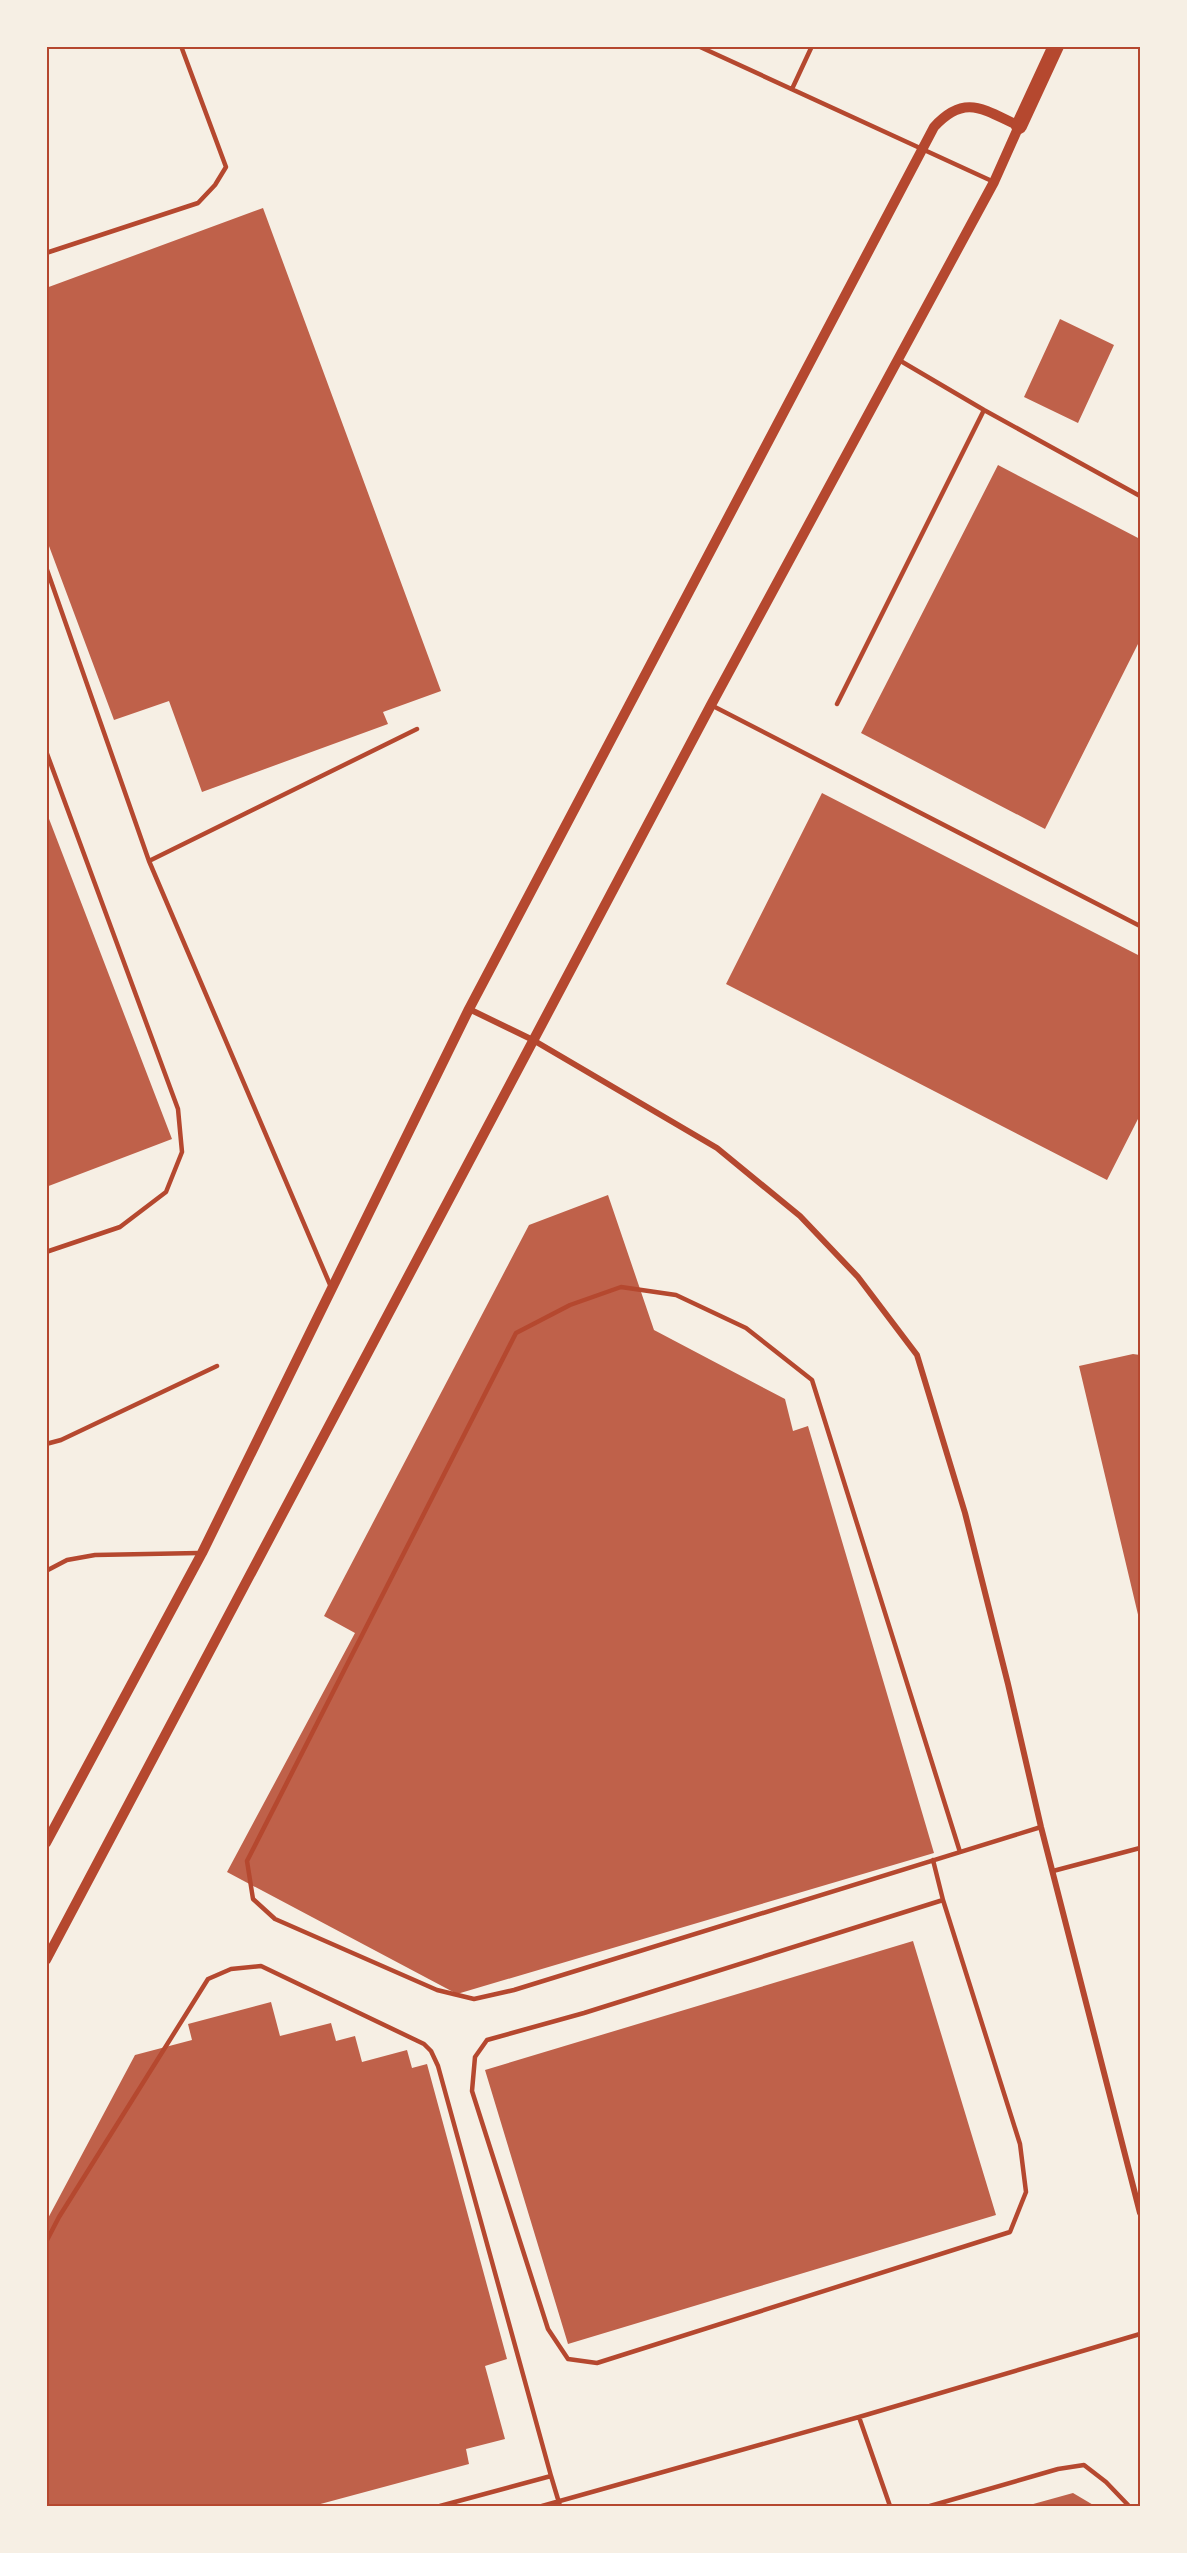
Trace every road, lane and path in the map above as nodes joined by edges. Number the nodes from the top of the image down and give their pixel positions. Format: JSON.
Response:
{"nodes":[{"id":1,"x":181,"y":46,"type":"edge"},
{"id":2,"x":698,"y":46,"type":"edge"},
{"id":3,"x":812,"y":46,"type":"edge"},
{"id":4,"x":1056,"y":46,"type":"edge"},
{"id":5,"x":792,"y":89,"type":"junction"},
{"id":6,"x":1019,"y":126,"type":"junction"},
{"id":7,"x":923,"y":149,"type":"junction"},
{"id":8,"x":994,"y":182,"type":"junction"},
{"id":9,"x":46,"y":253,"type":"edge"},
{"id":10,"x":897,"y":359,"type":"junction"},
{"id":11,"x":984,"y":410,"type":"junction"},
{"id":12,"x":1140,"y":496,"type":"edge"},
{"id":13,"x":46,"y":567,"type":"edge"},
{"id":14,"x":837,"y":704,"type":"dead end"},
{"id":15,"x":711,"y":705,"type":"junction"},
{"id":16,"x":417,"y":729,"type":"dead end"},
{"id":17,"x":46,"y":751,"type":"edge"},
{"id":18,"x":149,"y":861,"type":"junction"},
{"id":19,"x":1140,"y":926,"type":"edge"},
{"id":20,"x":469,"y":1009,"type":"junction"},
{"id":21,"x":534,"y":1040,"type":"junction"},
{"id":22,"x":46,"y":1252,"type":"edge"},
{"id":23,"x":332,"y":1291,"type":"junction"},
{"id":24,"x":217,"y":1366,"type":"dead end"},
{"id":25,"x":46,"y":1444,"type":"edge"},
{"id":26,"x":202,"y":1553,"type":"junction"},
{"id":27,"x":46,"y":1570,"type":"edge"},
{"id":28,"x":1041,"y":1827,"type":"junction"},
{"id":29,"x":46,"y":1842,"type":"edge"},
{"id":30,"x":1140,"y":1848,"type":"edge"},
{"id":31,"x":960,"y":1852,"type":"junction"},
{"id":32,"x":933,"y":1860,"type":"junction"},
{"id":33,"x":1053,"y":1871,"type":"junction"},
{"id":34,"x":943,"y":1900,"type":"junction"},
{"id":35,"x":46,"y":1960,"type":"edge"},
{"id":36,"x":1140,"y":2212,"type":"edge"},
{"id":37,"x":46,"y":2242,"type":"edge"},
{"id":38,"x":1140,"y":2334,"type":"edge"},
{"id":39,"x":859,"y":2417,"type":"junction"},
{"id":40,"x":551,"y":2476,"type":"junction"},
{"id":41,"x":559,"y":2504,"type":"edge"},
{"id":42,"x":441,"y":2506,"type":"edge"},
{"id":43,"x":542,"y":2506,"type":"edge"},
{"id":44,"x":890,"y":2506,"type":"edge"},
{"id":45,"x":930,"y":2506,"type":"edge"},
{"id":46,"x":1129,"y":2506,"type":"edge"}],
"edges":[{"from":1,"to":9,"type":"lane"},
{"from":2,"to":5,"type":"lane"},
{"from":3,"to":5,"type":"lane"},
{"from":4,"to":6,"type":"highway"},
{"from":5,"to":7,"type":"lane"},
{"from":6,"to":7,"type":"street"},
{"from":6,"to":8,"type":"street"},
{"from":7,"to":8,"type":"lane"},
{"from":7,"to":20,"type":"street"},
{"from":8,"to":10,"type":"street"},
{"from":10,"to":11,"type":"lane"},
{"from":10,"to":15,"type":"street"},
{"from":11,"to":12,"type":"lane"},
{"from":11,"to":14,"type":"lane"},
{"from":13,"to":18,"type":"lane"},
{"from":15,"to":19,"type":"lane"},
{"from":15,"to":21,"type":"street"},
{"from":16,"to":18,"type":"lane"},
{"from":17,"to":22,"type":"lane"},
{"from":18,"to":23,"type":"lane"},
{"from":20,"to":21,"type":"street"},
{"from":20,"to":23,"type":"street"},
{"from":21,"to":28,"type":"street"},
{"from":21,"to":35,"type":"street"},
{"from":23,"to":26,"type":"street"},
{"from":24,"to":25,"type":"lane"},
{"from":26,"to":27,"type":"lane"},
{"from":26,"to":29,"type":"street"},
{"from":28,"to":31,"type":"lane"},
{"from":28,"to":33,"type":"street"},
{"from":30,"to":33,"type":"lane"},
{"from":31,"to":32,"type":"lane"},
{"from":31,"to":32,"type":"lane"},
{"from":32,"to":34,"type":"lane"},
{"from":33,"to":36,"type":"street"},
{"from":34,"to":34,"type":"lane"},
{"from":37,"to":40,"type":"lane"},
{"from":38,"to":39,"type":"lane"},
{"from":39,"to":41,"type":"lane"},
{"from":39,"to":44,"type":"lane"},
{"from":40,"to":41,"type":"lane"},
{"from":40,"to":42,"type":"lane"},
{"from":41,"to":43,"type":"lane"},
{"from":45,"to":46,"type":"lane"}]}
